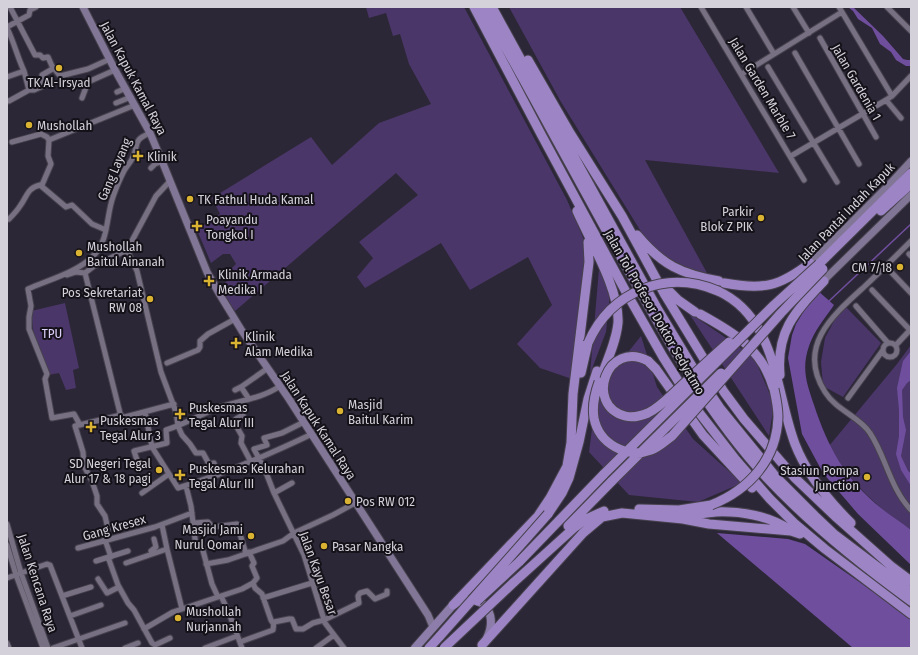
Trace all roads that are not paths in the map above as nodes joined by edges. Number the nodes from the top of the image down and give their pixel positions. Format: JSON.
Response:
{"nodes":[{"id":1,"x":10,"y":7,"type":"edge"},
{"id":2,"x":36,"y":7,"type":"edge"},
{"id":3,"x":83,"y":7,"type":"edge"},
{"id":4,"x":474,"y":7,"type":"edge"},
{"id":5,"x":483,"y":7,"type":"edge"},
{"id":6,"x":492,"y":7,"type":"edge"},
{"id":7,"x":499,"y":7,"type":"edge"},
{"id":8,"x":701,"y":7,"type":"edge"},
{"id":9,"x":746,"y":7,"type":"edge"},
{"id":10,"x":793,"y":7,"type":"edge"},
{"id":11,"x":886,"y":7,"type":"edge"},
{"id":12,"x":840,"y":10,"type":"edge"},
{"id":13,"x":18,"y":22,"type":"junction"},
{"id":14,"x":7,"y":28,"type":"edge"},
{"id":15,"x":911,"y":31,"type":"edge"},
{"id":16,"x":809,"y":33,"type":"junction"},
{"id":17,"x":820,"y":38,"type":"dead end"},
{"id":18,"x":795,"y":53,"type":"dead end"},
{"id":19,"x":774,"y":54,"type":"junction"},
{"id":20,"x":110,"y":59,"type":"junction"},
{"id":21,"x":768,"y":67,"type":"dead end"},
{"id":22,"x":54,"y":68,"type":"junction"},
{"id":23,"x":24,"y":70,"type":"junction"},
{"id":24,"x":115,"y":70,"type":"junction"},
{"id":25,"x":742,"y":74,"type":"junction"},
{"id":26,"x":911,"y":76,"type":"edge"},
{"id":27,"x":7,"y":77,"type":"edge"},
{"id":28,"x":126,"y":88,"type":"junction"},
{"id":29,"x":29,"y":90,"type":"junction"},
{"id":30,"x":117,"y":92,"type":"dead end"},
{"id":31,"x":892,"y":96,"type":"junction"},
{"id":32,"x":131,"y":97,"type":"junction"},
{"id":33,"x":82,"y":98,"type":"dead end"},
{"id":34,"x":886,"y":100,"type":"junction"},
{"id":35,"x":8,"y":101,"type":"dead end"},
{"id":36,"x":116,"y":103,"type":"dead end"},
{"id":37,"x":135,"y":105,"type":"junction"},
{"id":38,"x":863,"y":114,"type":"junction"},
{"id":39,"x":901,"y":118,"type":"dead end"},
{"id":40,"x":839,"y":128,"type":"junction"},
{"id":41,"x":150,"y":133,"type":"junction"},
{"id":42,"x":542,"y":136,"type":"junction"},
{"id":43,"x":876,"y":137,"type":"dead end"},
{"id":44,"x":49,"y":140,"type":"junction"},
{"id":45,"x":12,"y":142,"type":"dead end"},
{"id":46,"x":814,"y":142,"type":"junction"},
{"id":47,"x":791,"y":156,"type":"junction"},
{"id":48,"x":911,"y":161,"type":"edge"},
{"id":49,"x":163,"y":162,"type":"junction"},
{"id":50,"x":859,"y":164,"type":"dead end"},
{"id":51,"x":151,"y":168,"type":"dead end"},
{"id":52,"x":911,"y":174,"type":"edge"},
{"id":53,"x":804,"y":180,"type":"dead end"},
{"id":54,"x":170,"y":181,"type":"junction"},
{"id":55,"x":837,"y":182,"type":"dead end"},
{"id":56,"x":911,"y":184,"type":"edge"},
{"id":57,"x":42,"y":185,"type":"junction"},
{"id":58,"x":911,"y":196,"type":"edge"},
{"id":59,"x":622,"y":216,"type":"junction"},
{"id":60,"x":9,"y":219,"type":"dead end"},
{"id":61,"x":106,"y":230,"type":"junction"},
{"id":62,"x":586,"y":231,"type":"junction"},
{"id":63,"x":911,"y":241,"type":"edge"},
{"id":64,"x":127,"y":250,"type":"junction"},
{"id":65,"x":818,"y":265,"type":"junction"},
{"id":66,"x":85,"y":273,"type":"junction"},
{"id":67,"x":892,"y":273,"type":"dead end"},
{"id":68,"x":655,"y":277,"type":"junction"},
{"id":69,"x":824,"y":281,"type":"junction"},
{"id":70,"x":49,"y":282,"type":"dead end"},
{"id":71,"x":872,"y":290,"type":"dead end"},
{"id":72,"x":911,"y":293,"type":"edge"},
{"id":73,"x":616,"y":303,"type":"junction"},
{"id":74,"x":774,"y":305,"type":"junction"},
{"id":75,"x":856,"y":306,"type":"dead end"},
{"id":76,"x":781,"y":313,"type":"junction"},
{"id":77,"x":235,"y":319,"type":"junction"},
{"id":78,"x":911,"y":329,"type":"edge"},
{"id":79,"x":888,"y":342,"type":"junction"},
{"id":80,"x":896,"y":345,"type":"junction"},
{"id":81,"x":883,"y":350,"type":"junction"},
{"id":82,"x":167,"y":363,"type":"dead end"},
{"id":83,"x":268,"y":368,"type":"junction"},
{"id":84,"x":280,"y":386,"type":"junction"},
{"id":85,"x":241,"y":387,"type":"junction"},
{"id":86,"x":235,"y":390,"type":"dead end"},
{"id":87,"x":848,"y":398,"type":"dead end"},
{"id":88,"x":249,"y":399,"type":"junction"},
{"id":89,"x":237,"y":403,"type":"junction"},
{"id":90,"x":174,"y":404,"type":"junction"},
{"id":91,"x":145,"y":412,"type":"junction"},
{"id":92,"x":120,"y":414,"type":"dead end"},
{"id":93,"x":304,"y":422,"type":"junction"},
{"id":94,"x":788,"y":423,"type":"junction"},
{"id":95,"x":78,"y":426,"type":"junction"},
{"id":96,"x":178,"y":426,"type":"junction"},
{"id":97,"x":312,"y":434,"type":"junction"},
{"id":98,"x":575,"y":442,"type":"junction"},
{"id":99,"x":152,"y":447,"type":"junction"},
{"id":100,"x":258,"y":459,"type":"junction"},
{"id":101,"x":251,"y":462,"type":"junction"},
{"id":102,"x":139,"y":466,"type":"dead end"},
{"id":103,"x":566,"y":468,"type":"junction"},
{"id":104,"x":169,"y":474,"type":"junction"},
{"id":105,"x":218,"y":475,"type":"junction"},
{"id":106,"x":292,"y":483,"type":"dead end"},
{"id":107,"x":186,"y":486,"type":"junction"},
{"id":108,"x":142,"y":493,"type":"dead end"},
{"id":109,"x":274,"y":493,"type":"junction"},
{"id":110,"x":355,"y":503,"type":"junction"},
{"id":111,"x":618,"y":508,"type":"junction"},
{"id":112,"x":911,"y":510,"type":"edge"},
{"id":113,"x":550,"y":511,"type":"junction"},
{"id":114,"x":192,"y":514,"type":"junction"},
{"id":115,"x":194,"y":523,"type":"junction"},
{"id":116,"x":7,"y":524,"type":"edge"},
{"id":117,"x":162,"y":524,"type":"junction"},
{"id":118,"x":791,"y":531,"type":"junction"},
{"id":119,"x":294,"y":534,"type":"junction"},
{"id":120,"x":800,"y":534,"type":"junction"},
{"id":121,"x":154,"y":540,"type":"dead end"},
{"id":122,"x":105,"y":541,"type":"junction"},
{"id":123,"x":7,"y":545,"type":"edge"},
{"id":124,"x":78,"y":548,"type":"dead end"},
{"id":125,"x":167,"y":549,"type":"junction"},
{"id":126,"x":825,"y":550,"type":"junction"},
{"id":127,"x":128,"y":551,"type":"dead end"},
{"id":128,"x":247,"y":553,"type":"junction"},
{"id":129,"x":152,"y":554,"type":"junction"},
{"id":130,"x":110,"y":557,"type":"junction"},
{"id":131,"x":96,"y":561,"type":"dead end"},
{"id":132,"x":126,"y":562,"type":"dead end"},
{"id":133,"x":206,"y":564,"type":"junction"},
{"id":134,"x":527,"y":569,"type":"junction"},
{"id":135,"x":18,"y":574,"type":"junction"},
{"id":136,"x":7,"y":578,"type":"edge"},
{"id":137,"x":98,"y":579,"type":"dead end"},
{"id":138,"x":911,"y":580,"type":"edge"},
{"id":139,"x":253,"y":583,"type":"junction"},
{"id":140,"x":312,"y":583,"type":"junction"},
{"id":141,"x":91,"y":586,"type":"dead end"},
{"id":142,"x":119,"y":587,"type":"junction"},
{"id":143,"x":387,"y":591,"type":"dead end"},
{"id":144,"x":911,"y":592,"type":"edge"},
{"id":145,"x":62,"y":596,"type":"junction"},
{"id":146,"x":219,"y":597,"type":"junction"},
{"id":147,"x":263,"y":598,"type":"junction"},
{"id":148,"x":911,"y":601,"type":"edge"},
{"id":149,"x":101,"y":605,"type":"dead end"},
{"id":150,"x":453,"y":605,"type":"junction"},
{"id":151,"x":182,"y":609,"type":"junction"},
{"id":152,"x":911,"y":614,"type":"edge"},
{"id":153,"x":428,"y":615,"type":"junction"},
{"id":154,"x":70,"y":616,"type":"junction"},
{"id":155,"x":324,"y":620,"type":"junction"},
{"id":156,"x":439,"y":620,"type":"junction"},
{"id":157,"x":124,"y":623,"type":"dead end"},
{"id":158,"x":273,"y":623,"type":"junction"},
{"id":159,"x":433,"y":627,"type":"junction"},
{"id":160,"x":144,"y":628,"type":"junction"},
{"id":161,"x":334,"y":635,"type":"junction"},
{"id":162,"x":237,"y":636,"type":"junction"},
{"id":163,"x":440,"y":636,"type":"junction"},
{"id":164,"x":170,"y":638,"type":"dead end"},
{"id":165,"x":78,"y":640,"type":"junction"},
{"id":166,"x":240,"y":642,"type":"junction"},
{"id":167,"x":7,"y":643,"type":"edge"},
{"id":168,"x":138,"y":643,"type":"dead end"},
{"id":169,"x":218,"y":646,"type":"edge"},
{"id":170,"x":481,"y":646,"type":"edge"},
{"id":171,"x":9,"y":648,"type":"edge"},
{"id":172,"x":43,"y":648,"type":"edge"},
{"id":173,"x":48,"y":648,"type":"edge"},
{"id":174,"x":53,"y":648,"type":"edge"},
{"id":175,"x":82,"y":648,"type":"edge"},
{"id":176,"x":125,"y":648,"type":"edge"},
{"id":177,"x":205,"y":648,"type":"edge"},
{"id":178,"x":242,"y":648,"type":"edge"},
{"id":179,"x":316,"y":648,"type":"edge"},
{"id":180,"x":344,"y":648,"type":"edge"},
{"id":181,"x":415,"y":648,"type":"edge"},
{"id":182,"x":429,"y":648,"type":"edge"},
{"id":183,"x":444,"y":648,"type":"edge"}],
"edges":[{"from":1,"to":13,"type":"street"},
{"from":2,"to":13,"type":"street"},
{"from":3,"to":20,"type":"main road","name":"Jalan Kapuk Kamal Raya"},
{"from":4,"to":42,"type":"highway","name":"Jalan Tol Profesor Doktor Sedyatmo"},
{"from":5,"to":148,"type":"highway","name":"Jalan Tol Profesor Doktor Sedyatmo"},
{"from":6,"to":144,"type":"highway","name":"Jalan Tol Profesor Doktor Sedyatmo"},
{"from":7,"to":59,"type":"highway","name":"Jalan Tol Profesor Doktor Sedyatmo"},
{"from":8,"to":25,"type":"street","name":"Jalan Garden Marble 7"},
{"from":9,"to":19,"type":"street"},
{"from":10,"to":16,"type":"street"},
{"from":11,"to":15,"type":"street"},
{"from":12,"to":16,"type":"street"},
{"from":12,"to":31,"type":"street"},
{"from":13,"to":14,"type":"street"},
{"from":13,"to":22,"type":"street"},
{"from":14,"to":23,"type":"street"},
{"from":16,"to":19,"type":"street"},
{"from":17,"to":38,"type":"street","name":"Jalan Gardenia 1"},
{"from":18,"to":40,"type":"street"},
{"from":19,"to":25,"type":"street"},
{"from":20,"to":22,"type":"street"},
{"from":20,"to":24,"type":"main road","name":"Jalan Kapuk Kamal Raya"},
{"from":21,"to":46,"type":"street"},
{"from":22,"to":29,"type":"street"},
{"from":23,"to":27,"type":"street"},
{"from":23,"to":29,"type":"street"},
{"from":24,"to":28,"type":"main road","name":"Jalan Kapuk Kamal Raya"},
{"from":24,"to":33,"type":"street"},
{"from":25,"to":47,"type":"street","name":"Jalan Garden Marble 7"},
{"from":26,"to":31,"type":"street"},
{"from":28,"to":30,"type":"street"},
{"from":28,"to":32,"type":"main road","name":"Jalan Kapuk Kamal Raya"},
{"from":29,"to":35,"type":"street"},
{"from":31,"to":34,"type":"street"},
{"from":32,"to":36,"type":"street"},
{"from":32,"to":37,"type":"main road","name":"Jalan Kapuk Kamal Raya"},
{"from":34,"to":38,"type":"street"},
{"from":34,"to":39,"type":"street"},
{"from":37,"to":41,"type":"main road","name":"Jalan Kapuk Kamal Raya"},
{"from":37,"to":44,"type":"street"},
{"from":38,"to":40,"type":"street"},
{"from":38,"to":43,"type":"street","name":"Jalan Gardenia 1"},
{"from":40,"to":46,"type":"street"},
{"from":40,"to":50,"type":"street"},
{"from":41,"to":49,"type":"main road","name":"Jalan Kapuk Kamal Raya"},
{"from":41,"to":61,"type":"street","name":"Gang Layang"},
{"from":42,"to":62,"type":"highway"},
{"from":42,"to":126,"type":"highway","name":"Jalan Tol Profesor Doktor Sedyatmo"},
{"from":44,"to":45,"type":"street"},
{"from":44,"to":57,"type":"street"},
{"from":46,"to":47,"type":"street"},
{"from":46,"to":55,"type":"street"},
{"from":47,"to":53,"type":"street","name":"Jalan Garden Marble 7"},
{"from":48,"to":65,"type":"main road","name":"Jalan Pantai Indah Kapuk"},
{"from":49,"to":51,"type":"street"},
{"from":49,"to":54,"type":"main road","name":"Jalan Kapuk Kamal Raya"},
{"from":52,"to":65,"type":"highway"},
{"from":54,"to":64,"type":"street"},
{"from":54,"to":77,"type":"main road","name":"Jalan Kapuk Kamal Raya"},
{"from":56,"to":65,"type":"highway"},
{"from":57,"to":60,"type":"street"},
{"from":57,"to":61,"type":"street"},
{"from":58,"to":69,"type":"main road"},
{"from":59,"to":65,"type":"highway"},
{"from":59,"to":68,"type":"highway","name":"Jalan Tol Profesor Doktor Sedyatmo"},
{"from":61,"to":95,"type":"street","name":"Gang Layang"},
{"from":62,"to":73,"type":"highway"},
{"from":62,"to":98,"type":"highway"},
{"from":63,"to":112,"type":"street"},
{"from":64,"to":66,"type":"street"},
{"from":64,"to":90,"type":"street"},
{"from":65,"to":69,"type":"main road","name":"Jalan Pantai Indah Kapuk"},
{"from":65,"to":74,"type":"highway","bridge":true},
{"from":65,"to":76,"type":"highway","bridge":true},
{"from":66,"to":70,"type":"street"},
{"from":66,"to":92,"type":"street"},
{"from":67,"to":72,"type":"street"},
{"from":68,"to":111,"type":"highway","bridge":true},
{"from":68,"to":138,"type":"highway","name":"Jalan Tol Profesor Doktor Sedyatmo"},
{"from":69,"to":94,"type":"highway"},
{"from":71,"to":78,"type":"street"},
{"from":73,"to":76,"type":"highway","bridge":true},
{"from":73,"to":98,"type":"highway"},
{"from":74,"to":120,"type":"highway","bridge":true},
{"from":74,"to":163,"type":"highway","bridge":true},
{"from":75,"to":79,"type":"street"},
{"from":76,"to":134,"type":"highway","bridge":true},
{"from":77,"to":82,"type":"street"},
{"from":77,"to":83,"type":"main road","name":"Jalan Kapuk Kamal Raya"},
{"from":78,"to":80,"type":"street"},
{"from":79,"to":80,"type":"street"},
{"from":79,"to":81,"type":"street"},
{"from":80,"to":81,"type":"street"},
{"from":81,"to":87,"type":"street"},
{"from":83,"to":84,"type":"main road","name":"Jalan Kapuk Kamal Raya"},
{"from":83,"to":85,"type":"street"},
{"from":84,"to":88,"type":"street"},
{"from":84,"to":93,"type":"main road","name":"Jalan Kapuk Kamal Raya"},
{"from":85,"to":86,"type":"street"},
{"from":85,"to":88,"type":"street"},
{"from":88,"to":89,"type":"street"},
{"from":89,"to":96,"type":"street"},
{"from":89,"to":101,"type":"street"},
{"from":90,"to":91,"type":"street"},
{"from":90,"to":96,"type":"street"},
{"from":91,"to":95,"type":"street"},
{"from":91,"to":99,"type":"street"},
{"from":93,"to":97,"type":"main road","name":"Jalan Kapuk Kamal Raya"},
{"from":93,"to":100,"type":"street"},
{"from":94,"to":98,"type":"highway","bridge":true},
{"from":94,"to":138,"type":"highway"},
{"from":95,"to":122,"type":"street"},
{"from":96,"to":99,"type":"street"},
{"from":96,"to":105,"type":"street"},
{"from":97,"to":100,"type":"street"},
{"from":97,"to":110,"type":"main road","name":"Jalan Kapuk Kamal Raya"},
{"from":98,"to":103,"type":"highway"},
{"from":98,"to":113,"type":"highway"},
{"from":99,"to":102,"type":"street"},
{"from":99,"to":104,"type":"street"},
{"from":100,"to":101,"type":"street"},
{"from":100,"to":109,"type":"street","name":"Jalan Kayu Besar"},
{"from":101,"to":105,"type":"street"},
{"from":103,"to":113,"type":"highway"},
{"from":103,"to":150,"type":"highway"},
{"from":104,"to":107,"type":"street"},
{"from":104,"to":108,"type":"street"},
{"from":105,"to":107,"type":"street"},
{"from":106,"to":109,"type":"street"},
{"from":107,"to":114,"type":"street"},
{"from":109,"to":119,"type":"street","name":"Jalan Kayu Besar"},
{"from":110,"to":119,"type":"street"},
{"from":110,"to":153,"type":"main road","name":"Jalan Kapuk Kamal Raya"},
{"from":111,"to":118,"type":"highway"},
{"from":111,"to":134,"type":"highway"},
{"from":113,"to":163,"type":"highway","bridge":true},
{"from":114,"to":115,"type":"street"},
{"from":114,"to":117,"type":"street"},
{"from":115,"to":128,"type":"street"},
{"from":115,"to":133,"type":"street"},
{"from":116,"to":135,"type":"street","name":"Jalan Kencana Raya"},
{"from":117,"to":122,"type":"street","name":"Gang Kresex"},
{"from":117,"to":125,"type":"street"},
{"from":118,"to":120,"type":"highway"},
{"from":118,"to":170,"type":"highway"},
{"from":119,"to":128,"type":"street"},
{"from":119,"to":140,"type":"street","name":"Jalan Kayu Besar"},
{"from":120,"to":126,"type":"highway"},
{"from":121,"to":129,"type":"street"},
{"from":122,"to":124,"type":"street","name":"Gang Kresex"},
{"from":122,"to":130,"type":"street"},
{"from":123,"to":135,"type":"street","name":"Jalan Kencana Raya"},
{"from":125,"to":129,"type":"street"},
{"from":125,"to":151,"type":"street"},
{"from":126,"to":152,"type":"highway","name":"Jalan Tol Profesor Doktor Sedyatmo"},
{"from":127,"to":130,"type":"street"},
{"from":128,"to":133,"type":"street"},
{"from":128,"to":139,"type":"street"},
{"from":129,"to":132,"type":"street"},
{"from":130,"to":131,"type":"street"},
{"from":130,"to":142,"type":"street"},
{"from":133,"to":146,"type":"street"},
{"from":134,"to":183,"type":"highway","bridge":true},
{"from":135,"to":136,"type":"street"},
{"from":135,"to":145,"type":"street"},
{"from":135,"to":172,"type":"street","name":"Jalan Kencana Raya"},
{"from":135,"to":173,"type":"street","name":"Jalan Kencana Raya"},
{"from":137,"to":142,"type":"street"},
{"from":139,"to":146,"type":"street"},
{"from":139,"to":147,"type":"street"},
{"from":140,"to":147,"type":"street"},
{"from":140,"to":155,"type":"street","name":"Jalan Kayu Besar"},
{"from":141,"to":145,"type":"street"},
{"from":142,"to":160,"type":"street"},
{"from":143,"to":155,"type":"street"},
{"from":145,"to":154,"type":"street"},
{"from":146,"to":151,"type":"street"},
{"from":146,"to":162,"type":"street"},
{"from":147,"to":158,"type":"street"},
{"from":149,"to":154,"type":"street"},
{"from":150,"to":156,"type":"main road"},
{"from":150,"to":170,"type":"main road"},
{"from":151,"to":160,"type":"street"},
{"from":153,"to":156,"type":"main road"},
{"from":153,"to":159,"type":"main road","name":"Jalan Kapuk Kamal Raya"},
{"from":154,"to":165,"type":"street"},
{"from":155,"to":158,"type":"street"},
{"from":155,"to":161,"type":"street","name":"Jalan Kayu Besar"},
{"from":156,"to":159,"type":"main road"},
{"from":157,"to":165,"type":"street"},
{"from":158,"to":166,"type":"street"},
{"from":159,"to":181,"type":"main road"},
{"from":160,"to":164,"type":"street"},
{"from":161,"to":179,"type":"street"},
{"from":161,"to":180,"type":"street","name":"Jalan Kayu Besar"},
{"from":162,"to":166,"type":"street"},
{"from":162,"to":169,"type":"street"},
{"from":163,"to":182,"type":"highway"},
{"from":165,"to":174,"type":"street"},
{"from":165,"to":175,"type":"street"},
{"from":166,"to":178,"type":"street"},
{"from":167,"to":171,"type":"street"},
{"from":168,"to":176,"type":"street"},
{"from":169,"to":177,"type":"street"}]}
